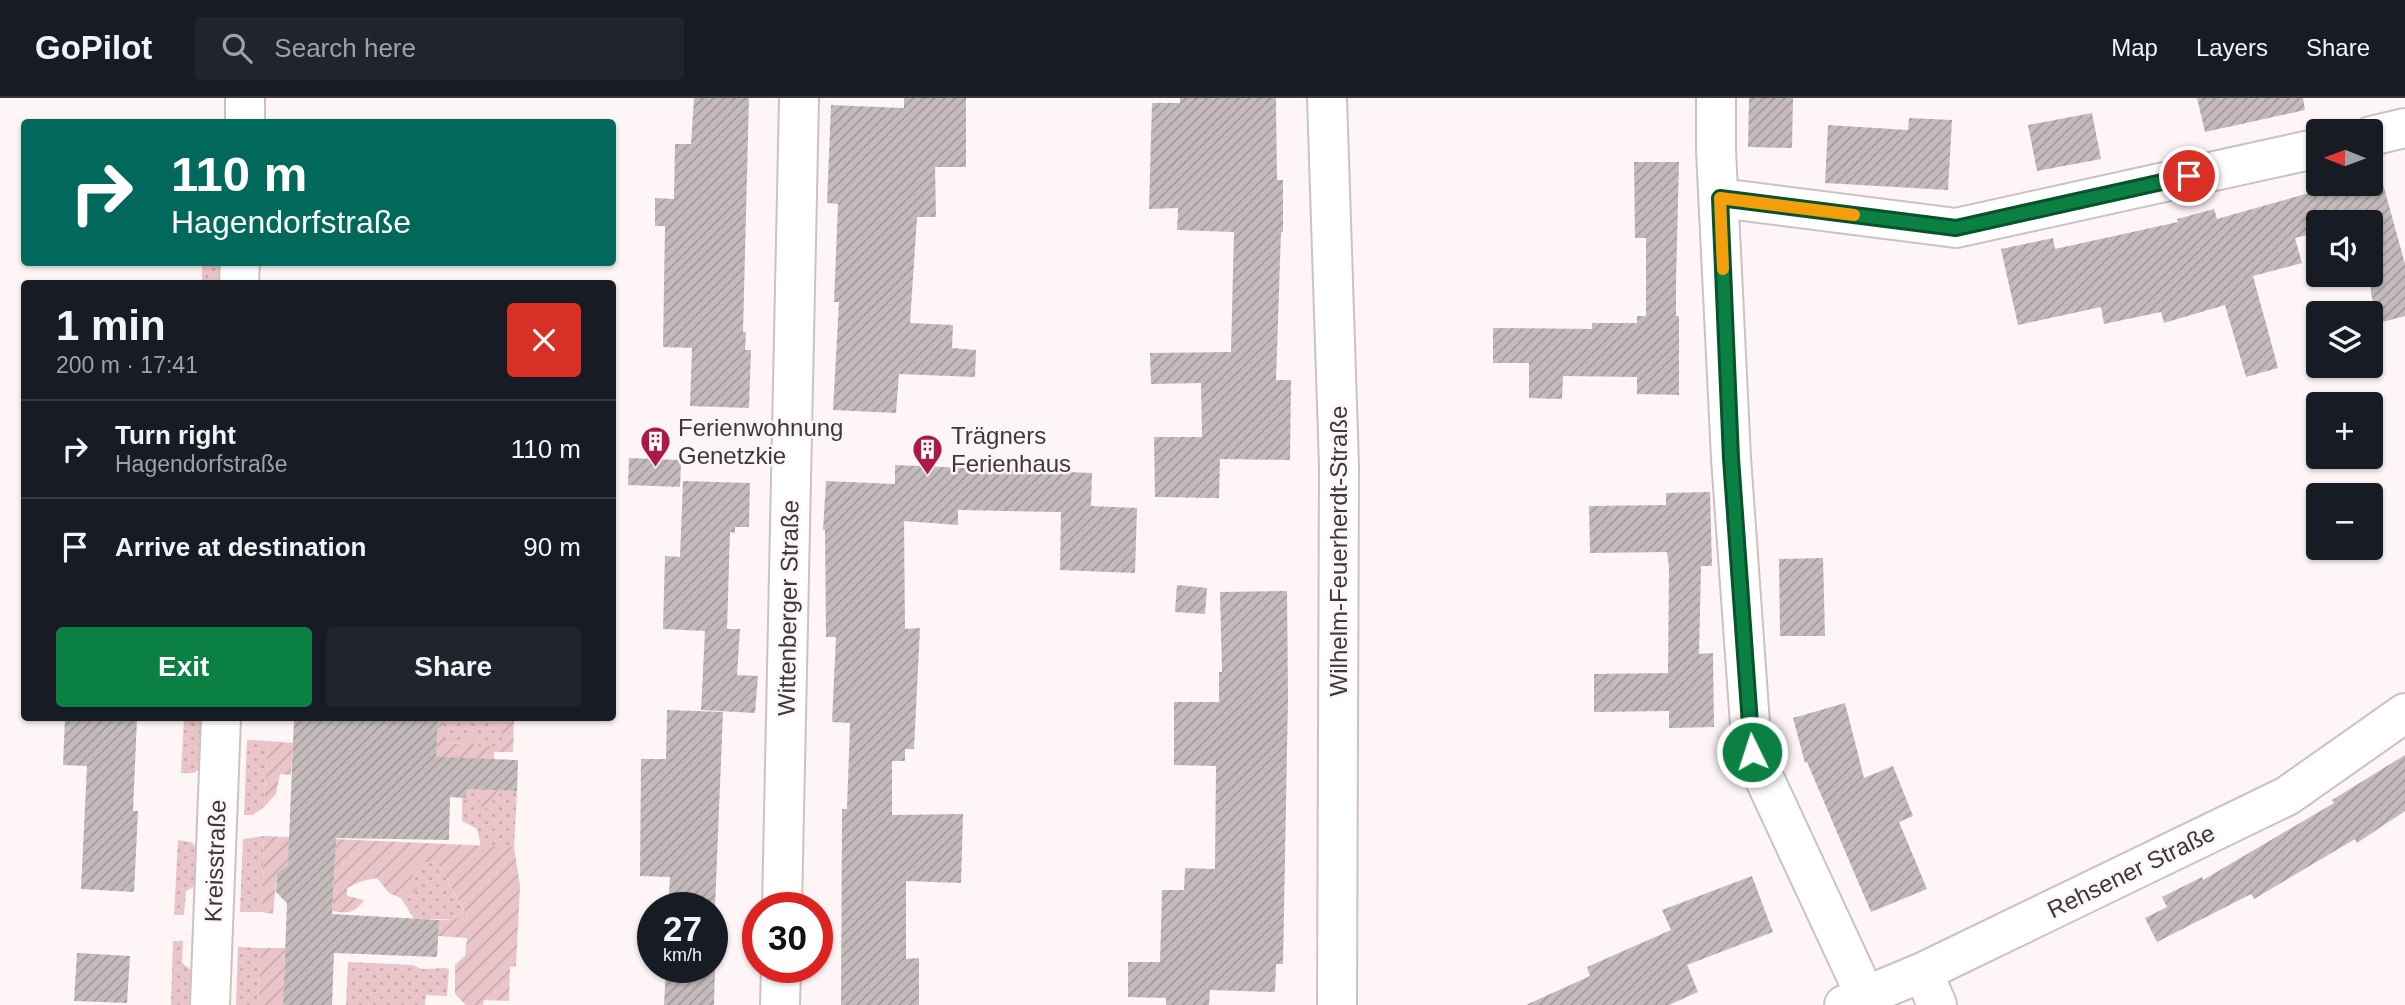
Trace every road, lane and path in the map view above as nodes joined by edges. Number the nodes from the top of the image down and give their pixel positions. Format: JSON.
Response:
{"nodes":[{"id":1,"x":245,"y":98,"type":"edge"},
{"id":2,"x":799,"y":98,"type":"edge"},
{"id":3,"x":1327,"y":98,"type":"edge"},
{"id":4,"x":1716,"y":98,"type":"edge"},
{"id":5,"x":245,"y":119,"type":"edge"},
{"id":6,"x":2405,"y":128,"type":"edge"},
{"id":7,"x":2384,"y":133,"type":"edge"},
{"id":8,"x":2306,"y":151,"type":"edge"},
{"id":9,"x":1720,"y":198,"type":"junction"},
{"id":10,"x":2405,"y":713,"type":"edge"},
{"id":11,"x":221,"y":721,"type":"edge"},
{"id":12,"x":782,"y":892,"type":"edge"},
{"id":13,"x":781,"y":983,"type":"edge"},
{"id":14,"x":1930,"y":988,"type":"edge"},
{"id":15,"x":1854,"y":1000,"type":"edge"},
{"id":16,"x":210,"y":1005,"type":"edge"},
{"id":17,"x":780,"y":1005,"type":"edge"},
{"id":18,"x":1337,"y":1005,"type":"edge"}],
"edges":[{"from":1,"to":5,"type":"street"},
{"from":2,"to":12,"type":"street","name":"Wittenberger Straße"},
{"from":3,"to":18,"type":"street","name":"Wilhelm-Feuerherdt-Straße"},
{"from":4,"to":9,"type":"street"},
{"from":6,"to":7,"type":"street"},
{"from":8,"to":9,"type":"street"},
{"from":9,"to":15,"type":"street"},
{"from":10,"to":14,"type":"street","name":"Rehsener Straße"},
{"from":11,"to":16,"type":"street","name":"Kreisstraße"},
{"from":13,"to":17,"type":"street"},
{"from":14,"to":15,"type":"street","name":"Rehsener Straße"}]}
